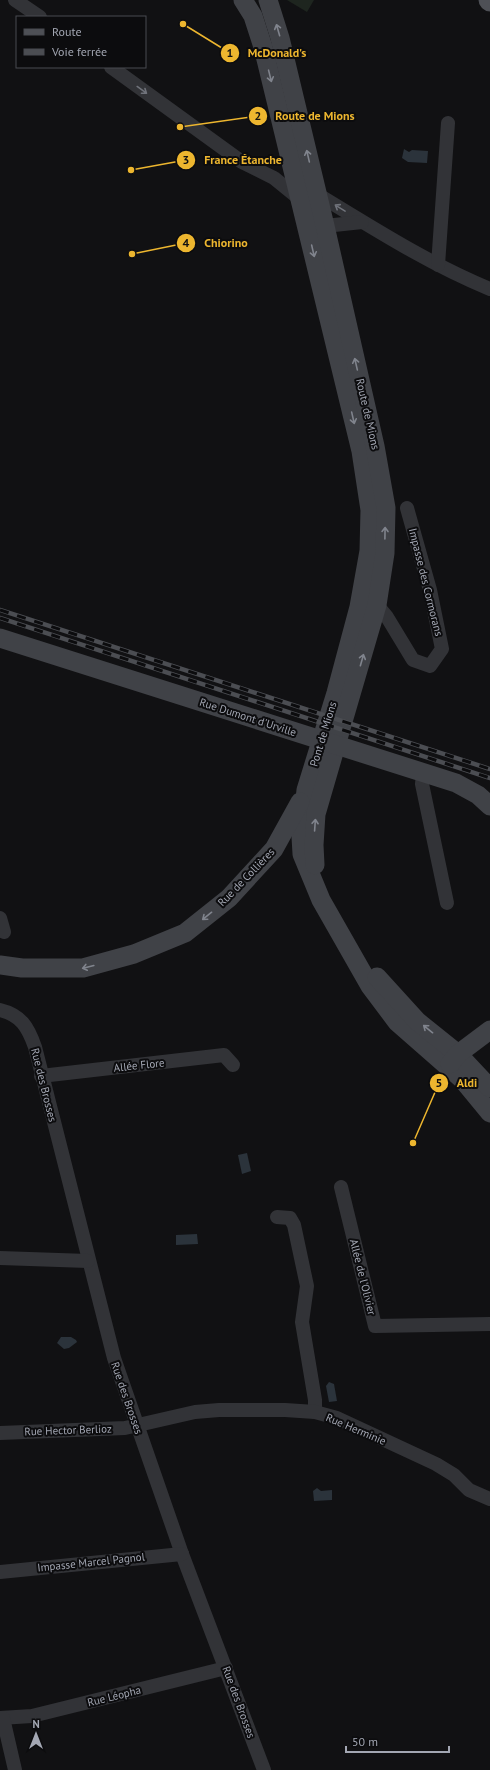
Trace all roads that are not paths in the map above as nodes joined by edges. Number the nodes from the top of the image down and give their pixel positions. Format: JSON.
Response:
{"nodes":[{"id":1,"x":15,"y":0,"type":"edge"},
{"id":2,"x":243,"y":0,"type":"edge"},
{"id":3,"x":269,"y":1,"type":"edge"},
{"id":4,"x":39,"y":16,"type":"edge"},
{"id":5,"x":112,"y":68,"type":"edge"},
{"id":6,"x":448,"y":123,"type":"dead end"},
{"id":7,"x":309,"y":197,"type":"junction"},
{"id":8,"x":362,"y":222,"type":"junction"},
{"id":9,"x":316,"y":225,"type":"junction"},
{"id":10,"x":438,"y":265,"type":"junction"},
{"id":11,"x":490,"y":289,"type":"edge"},
{"id":12,"x":407,"y":508,"type":"dead end"},
{"id":13,"x":363,"y":591,"type":"junction"},
{"id":14,"x":378,"y":605,"type":"junction"},
{"id":15,"x":0,"y":638,"type":"edge"},
{"id":16,"x":344,"y":695,"type":"junction"},
{"id":17,"x":423,"y":773,"type":"junction"},
{"id":18,"x":314,"y":781,"type":"junction"},
{"id":19,"x":490,"y":806,"type":"edge"},
{"id":20,"x":447,"y":903,"type":"dead end"},
{"id":21,"x":0,"y":918,"type":"edge"},
{"id":22,"x":4,"y":932,"type":"dead end"},
{"id":23,"x":0,"y":965,"type":"edge"},
{"id":24,"x":0,"y":1010,"type":"edge"},
{"id":25,"x":489,"y":1032,"type":"edge"},
{"id":26,"x":233,"y":1065,"type":"dead end"},
{"id":27,"x":460,"y":1067,"type":"junction"},
{"id":28,"x":41,"y":1076,"type":"junction"},
{"id":29,"x":490,"y":1088,"type":"edge"},
{"id":30,"x":490,"y":1114,"type":"edge"},
{"id":31,"x":341,"y":1187,"type":"dead end"},
{"id":32,"x":277,"y":1217,"type":"dead end"},
{"id":33,"x":0,"y":1258,"type":"edge"},
{"id":34,"x":88,"y":1261,"type":"junction"},
{"id":35,"x":490,"y":1324,"type":"edge"},
{"id":36,"x":315,"y":1412,"type":"junction"},
{"id":37,"x":136,"y":1426,"type":"junction"},
{"id":38,"x":0,"y":1433,"type":"edge"},
{"id":39,"x":490,"y":1500,"type":"edge"},
{"id":40,"x":182,"y":1554,"type":"junction"},
{"id":41,"x":0,"y":1572,"type":"edge"},
{"id":42,"x":226,"y":1668,"type":"junction"},
{"id":43,"x":2,"y":1718,"type":"edge"},
{"id":44,"x":15,"y":1770,"type":"edge"},
{"id":45,"x":264,"y":1770,"type":"edge"}],
"edges":[{"from":1,"to":4,"type":"street"},
{"from":2,"to":7,"type":"main road","name":"Route de Mions","one_way":true},
{"from":7,"to":3,"type":"main road","name":"Route de Mions","one_way":true},
{"from":5,"to":7,"type":"street","one_way":true},
{"from":6,"to":10,"type":"street"},
{"from":8,"to":7,"type":"street","one_way":true},
{"from":7,"to":9,"type":"main road","name":"Route de Mions"},
{"from":8,"to":9,"type":"street"},
{"from":8,"to":10,"type":"street"},
{"from":9,"to":13,"type":"main road","name":"Route de Mions","one_way":true},
{"from":14,"to":9,"type":"main road","name":"Route de Mions","one_way":true},
{"from":10,"to":11,"type":"street"},
{"from":12,"to":14,"type":"street","name":"Impasse des Cormorans"},
{"from":13,"to":14,"type":"street"},
{"from":13,"to":16,"type":"main road","name":"Route de Mions"},
{"from":16,"to":14,"type":"main road","name":"Route de Mions","one_way":true},
{"from":15,"to":17,"type":"main road","name":"Rue Dumont d'Urville"},
{"from":16,"to":18,"type":"main road","name":"Pont de Mions"},
{"from":17,"to":19,"type":"main road","name":"Rue Dumont d'Urville"},
{"from":17,"to":20,"type":"street"},
{"from":18,"to":23,"type":"main road","name":"Rue de Collières","one_way":true},
{"from":18,"to":27,"type":"main road"},
{"from":21,"to":22,"type":"street"},
{"from":24,"to":28,"type":"street","name":"Rue des Brosses"},
{"from":25,"to":27,"type":"main road"},
{"from":26,"to":28,"type":"street","name":"Allée Flore"},
{"from":27,"to":29,"type":"main road"},
{"from":27,"to":30,"type":"main road"},
{"from":28,"to":34,"type":"street","name":"Rue des Brosses"},
{"from":31,"to":35,"type":"street","name":"Allée de l'Olivier"},
{"from":32,"to":36,"type":"street"},
{"from":33,"to":34,"type":"street"},
{"from":34,"to":37,"type":"street","name":"Rue des Brosses"},
{"from":36,"to":37,"type":"street","name":"Rue Herminie"},
{"from":36,"to":39,"type":"street","name":"Rue Herminie"},
{"from":37,"to":38,"type":"street","name":"Rue Hector Berlioz"},
{"from":37,"to":40,"type":"street","name":"Rue des Brosses"},
{"from":40,"to":41,"type":"street","name":"Impasse Marcel Pagnol"},
{"from":40,"to":42,"type":"street","name":"Rue des Brosses"},
{"from":42,"to":43,"type":"street","name":"Rue Léopha"},
{"from":42,"to":45,"type":"street","name":"Rue des Brosses"},
{"from":43,"to":44,"type":"street"}]}
